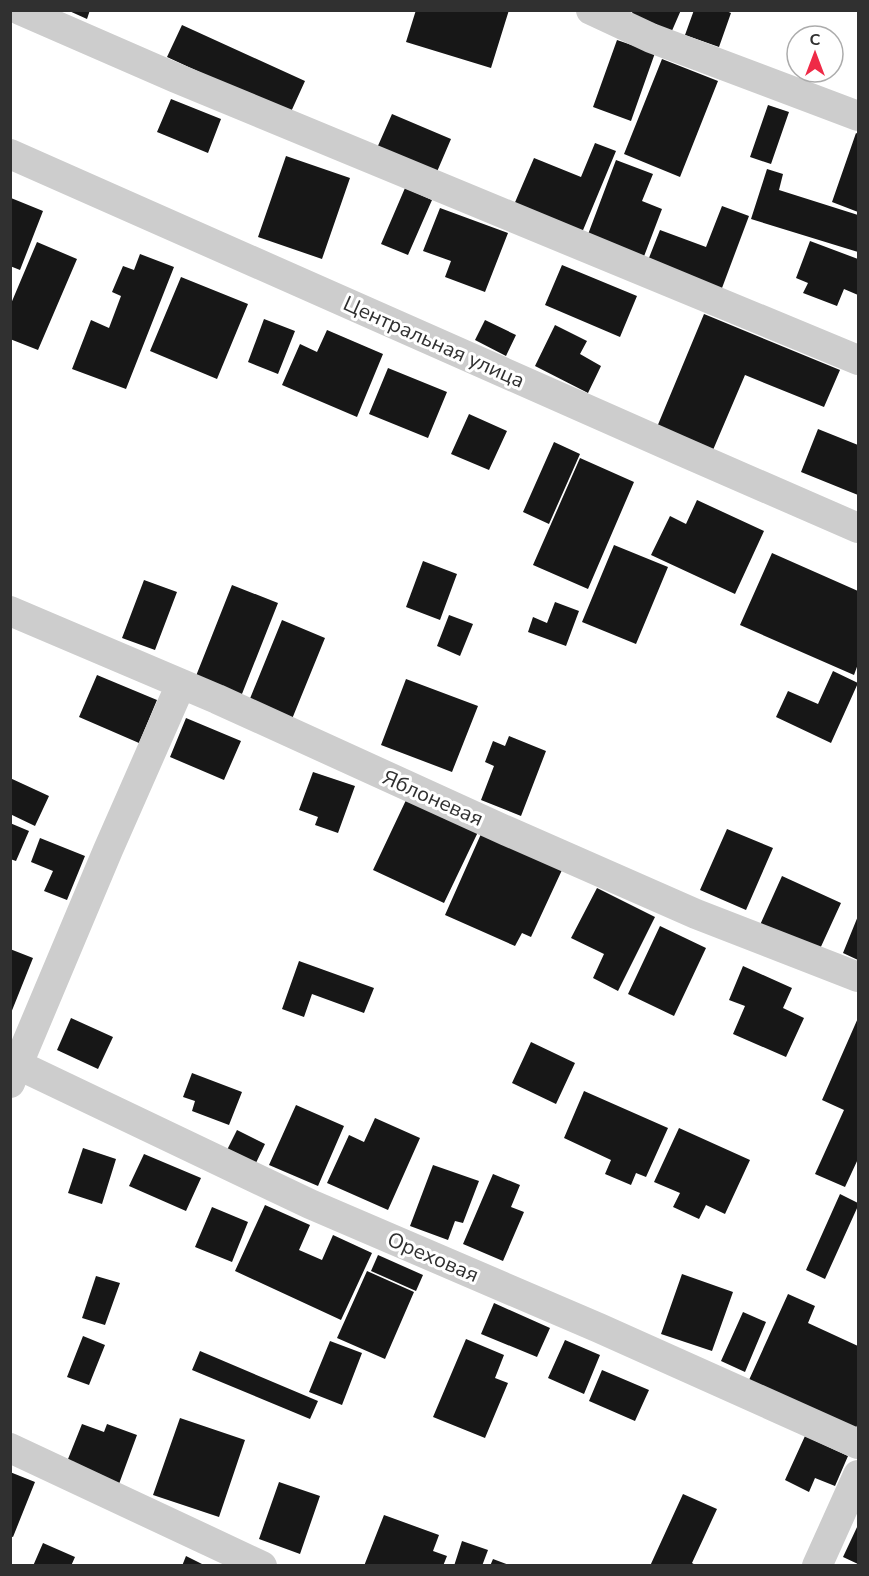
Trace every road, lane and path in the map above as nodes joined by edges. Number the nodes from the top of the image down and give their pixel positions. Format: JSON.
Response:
{"nodes":[{"id":1,"x":20,"y":10,"type":"edge"},
{"id":2,"x":591,"y":10,"type":"edge"},
{"id":3,"x":858,"y":116,"type":"edge"},
{"id":4,"x":10,"y":154,"type":"edge"},
{"id":5,"x":858,"y":360,"type":"edge"},
{"id":6,"x":858,"y":528,"type":"edge"},
{"id":7,"x":10,"y":611,"type":"edge"},
{"id":8,"x":181,"y":684,"type":"junction"},
{"id":9,"x":858,"y":977,"type":"edge"},
{"id":10,"x":13,"y":1069,"type":"edge"},
{"id":11,"x":858,"y":1444,"type":"edge"},
{"id":12,"x":10,"y":1448,"type":"edge"},
{"id":13,"x":858,"y":1474,"type":"edge"},
{"id":14,"x":262,"y":1566,"type":"edge"},
{"id":15,"x":817,"y":1566,"type":"edge"}],
"edges":[{"from":1,"to":5,"type":"street"},
{"from":2,"to":3,"type":"street"},
{"from":4,"to":6,"type":"street","name":"Центральная улица"},
{"from":7,"to":8,"type":"street","name":"Яблоневая"},
{"from":8,"to":9,"type":"street","name":"Яблоневая"},
{"from":8,"to":10,"type":"street"},
{"from":10,"to":11,"type":"street","name":"Ореховая"},
{"from":12,"to":14,"type":"street"},
{"from":13,"to":15,"type":"street"}]}
